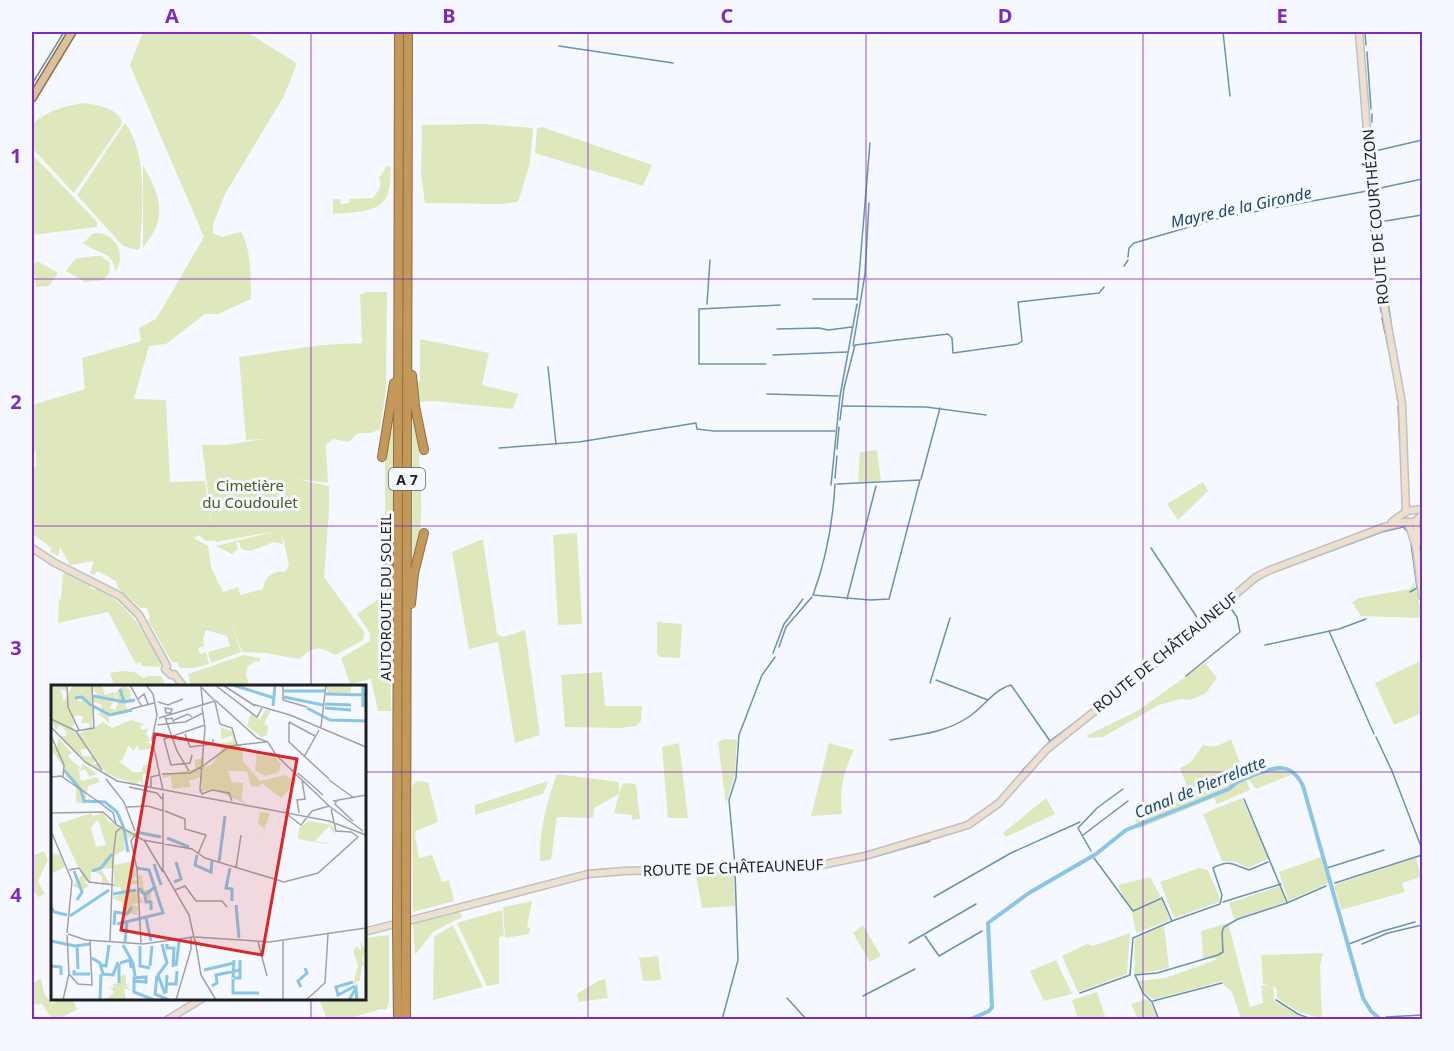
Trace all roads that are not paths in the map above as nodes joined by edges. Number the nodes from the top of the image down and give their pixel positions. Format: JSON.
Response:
{"nodes":[{"id":1,"x":68,"y":32,"type":"edge"},
{"id":2,"x":72,"y":32,"type":"edge"},
{"id":3,"x":399,"y":32,"type":"edge"},
{"id":4,"x":409,"y":32,"type":"edge"},
{"id":5,"x":1359,"y":32,"type":"edge"},
{"id":6,"x":32,"y":90,"type":"edge"},
{"id":7,"x":32,"y":98,"type":"edge"},
{"id":8,"x":403,"y":340,"type":"junction"},
{"id":9,"x":424,"y":450,"type":"dead end"},
{"id":10,"x":382,"y":457,"type":"dead end"},
{"id":11,"x":1406,"y":474,"type":"junction"},
{"id":12,"x":1422,"y":509,"type":"edge"},
{"id":13,"x":1417,"y":515,"type":"edge"},
{"id":14,"x":1406,"y":517,"type":"junction"},
{"id":15,"x":424,"y":533,"type":"dead end"},
{"id":16,"x":32,"y":548,"type":"edge"},
{"id":17,"x":385,"y":549,"type":"dead end"},
{"id":18,"x":1418,"y":559,"type":"junction"},
{"id":19,"x":1422,"y":596,"type":"edge"},
{"id":20,"x":406,"y":648,"type":"junction"},
{"id":21,"x":182,"y":685,"type":"edge"},
{"id":22,"x":398,"y":711,"type":"junction"},
{"id":23,"x":402,"y":913,"type":"junction"},
{"id":24,"x":412,"y":920,"type":"dead end"},
{"id":25,"x":398,"y":929,"type":"junction"},
{"id":26,"x":366,"y":932,"type":"edge"},
{"id":27,"x":201,"y":1000,"type":"edge"},
{"id":28,"x":167,"y":1020,"type":"edge"},
{"id":29,"x":398,"y":1020,"type":"edge"},
{"id":30,"x":406,"y":1020,"type":"edge"}],
"edges":[{"from":1,"to":6,"type":"main road"},
{"from":2,"to":7,"type":"main road"},
{"from":3,"to":8,"type":"highway","name":"AUTOROUTE DU SOLEIL","number":"A 7"},
{"from":4,"to":8,"type":"highway","name":"AUTOROUTE DU SOLEIL","number":"A 7"},
{"from":5,"to":11,"type":"main road","name":"ROUTE DE COURTHÉZON"},
{"from":8,"to":9,"type":"highway"},
{"from":8,"to":10,"type":"highway"},
{"from":8,"to":20,"type":"highway","name":"AUTOROUTE DU SOLEIL","number":"A 7"},
{"from":8,"to":22,"type":"highway","name":"AUTOROUTE DU SOLEIL","number":"A 7"},
{"from":11,"to":13,"type":"main road","name":"ROUTE DE COURTHÉZON"},
{"from":11,"to":14,"type":"main road","name":"ROUTE DE COURTHÉZON"},
{"from":12,"to":13,"type":"main road","name":"ROUTE DE CHÂTEAUNEUF"},
{"from":13,"to":14,"type":"main road","name":"ROUTE DE CHÂTEAUNEUF"},
{"from":13,"to":14,"type":"main road","name":"ROUTE DE CHÂTEAUNEUF"},
{"from":13,"to":18,"type":"main road","name":"ROUTE DE COURTHÉZON"},
{"from":14,"to":18,"type":"main road","name":"ROUTE DE COURTHÉZON"},
{"from":14,"to":24,"type":"main road","name":"ROUTE DE CHÂTEAUNEUF"},
{"from":15,"to":20,"type":"highway"},
{"from":16,"to":21,"type":"main road"},
{"from":17,"to":22,"type":"highway"},
{"from":18,"to":19,"type":"main road","name":"ROUTE DE COURTHÉZON"},
{"from":20,"to":23,"type":"highway","name":"AUTOROUTE DU SOLEIL","number":"A 7"},
{"from":22,"to":23,"type":"highway","name":"AUTOROUTE DU SOLEIL","number":"A 7"},
{"from":23,"to":25,"type":"highway","name":"AUTOROUTE DU SOLEIL","number":"A 7","bridge":true},
{"from":25,"to":26,"type":"main road"},
{"from":25,"to":29,"type":"highway","name":"AUTOROUTE DU SOLEIL","number":"A 7"},
{"from":25,"to":30,"type":"highway","name":"AUTOROUTE DU SOLEIL","number":"A 7"},
{"from":27,"to":28,"type":"main road"}]}
